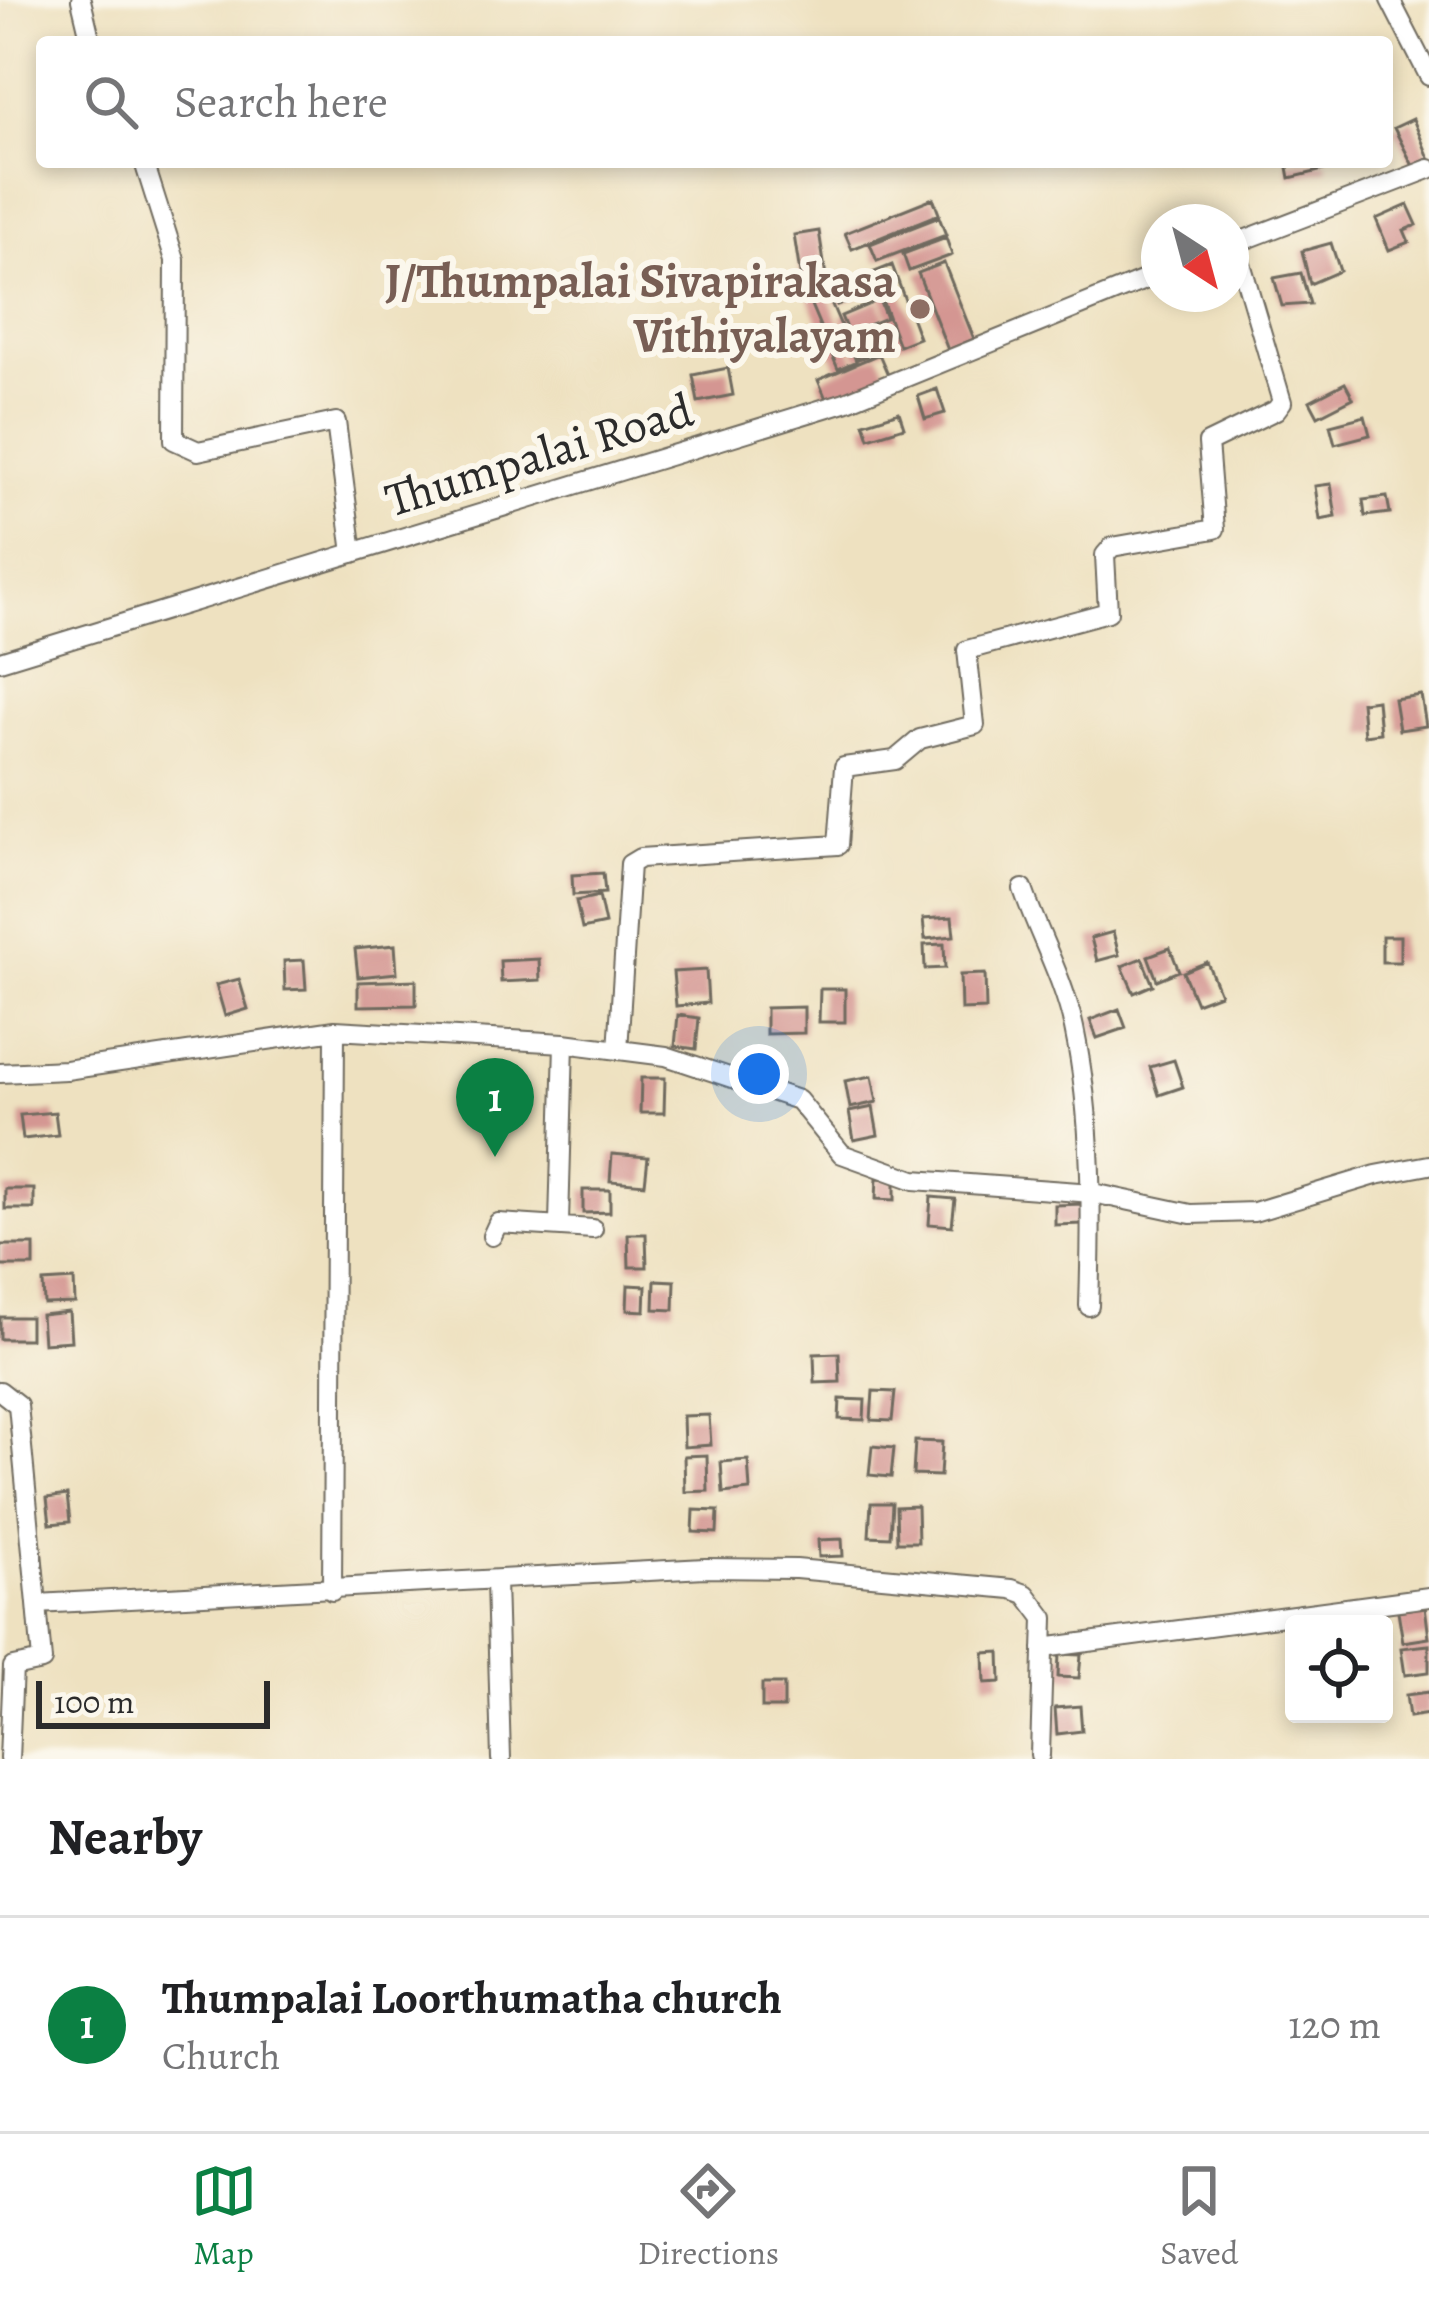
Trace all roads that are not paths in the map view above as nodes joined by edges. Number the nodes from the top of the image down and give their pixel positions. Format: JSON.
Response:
{"nodes":[{"id":1,"x":81,"y":0,"type":"edge"},
{"id":2,"x":1390,"y":0,"type":"edge"},
{"id":3,"x":90,"y":36,"type":"edge"},
{"id":4,"x":1429,"y":76,"type":"edge"},
{"id":5,"x":146,"y":168,"type":"edge"},
{"id":6,"x":1429,"y":169,"type":"edge"},
{"id":7,"x":1249,"y":238,"type":"edge"},
{"id":8,"x":1141,"y":281,"type":"edge"},
{"id":9,"x":1249,"y":296,"type":"edge"},
{"id":10,"x":353,"y":553,"type":"junction"},
{"id":11,"x":0,"y":662,"type":"edge"},
{"id":12,"x":1023,"y":889,"type":"dead end"},
{"id":13,"x":335,"y":1030,"type":"junction"},
{"id":14,"x":564,"y":1043,"type":"junction"},
{"id":15,"x":618,"y":1050,"type":"junction"},
{"id":16,"x":0,"y":1073,"type":"edge"},
{"id":17,"x":1429,"y":1166,"type":"edge"},
{"id":18,"x":1093,"y":1193,"type":"junction"},
{"id":19,"x":560,"y":1223,"type":"junction"},
{"id":20,"x":593,"y":1229,"type":"dead end"},
{"id":21,"x":492,"y":1236,"type":"dead end"},
{"id":22,"x":1089,"y":1306,"type":"dead end"},
{"id":23,"x":0,"y":1390,"type":"edge"},
{"id":24,"x":496,"y":1581,"type":"junction"},
{"id":25,"x":332,"y":1591,"type":"junction"},
{"id":26,"x":1429,"y":1597,"type":"edge"},
{"id":27,"x":37,"y":1604,"type":"junction"},
{"id":28,"x":1043,"y":1648,"type":"junction"},
{"id":29,"x":1040,"y":1755,"type":"dead end"},
{"id":30,"x":9,"y":1759,"type":"edge"},
{"id":31,"x":501,"y":1759,"type":"edge"}],
"edges":[{"from":1,"to":3,"type":"street"},
{"from":2,"to":4,"type":"street"},
{"from":5,"to":10,"type":"street"},
{"from":6,"to":7,"type":"street"},
{"from":8,"to":10,"type":"street","name":"Thumpalai Road"},
{"from":9,"to":15,"type":"street"},
{"from":10,"to":11,"type":"street","name":"Thumpalai Road"},
{"from":12,"to":18,"type":"street"},
{"from":13,"to":14,"type":"street"},
{"from":13,"to":16,"type":"street"},
{"from":13,"to":25,"type":"street"},
{"from":14,"to":15,"type":"street"},
{"from":14,"to":19,"type":"street"},
{"from":15,"to":18,"type":"street"},
{"from":17,"to":18,"type":"street"},
{"from":18,"to":22,"type":"street"},
{"from":19,"to":20,"type":"street"},
{"from":19,"to":21,"type":"street"},
{"from":23,"to":27,"type":"street"},
{"from":24,"to":25,"type":"street"},
{"from":24,"to":28,"type":"street"},
{"from":24,"to":31,"type":"street"},
{"from":25,"to":27,"type":"street"},
{"from":26,"to":28,"type":"street"},
{"from":27,"to":30,"type":"street"},
{"from":28,"to":29,"type":"street"}]}
